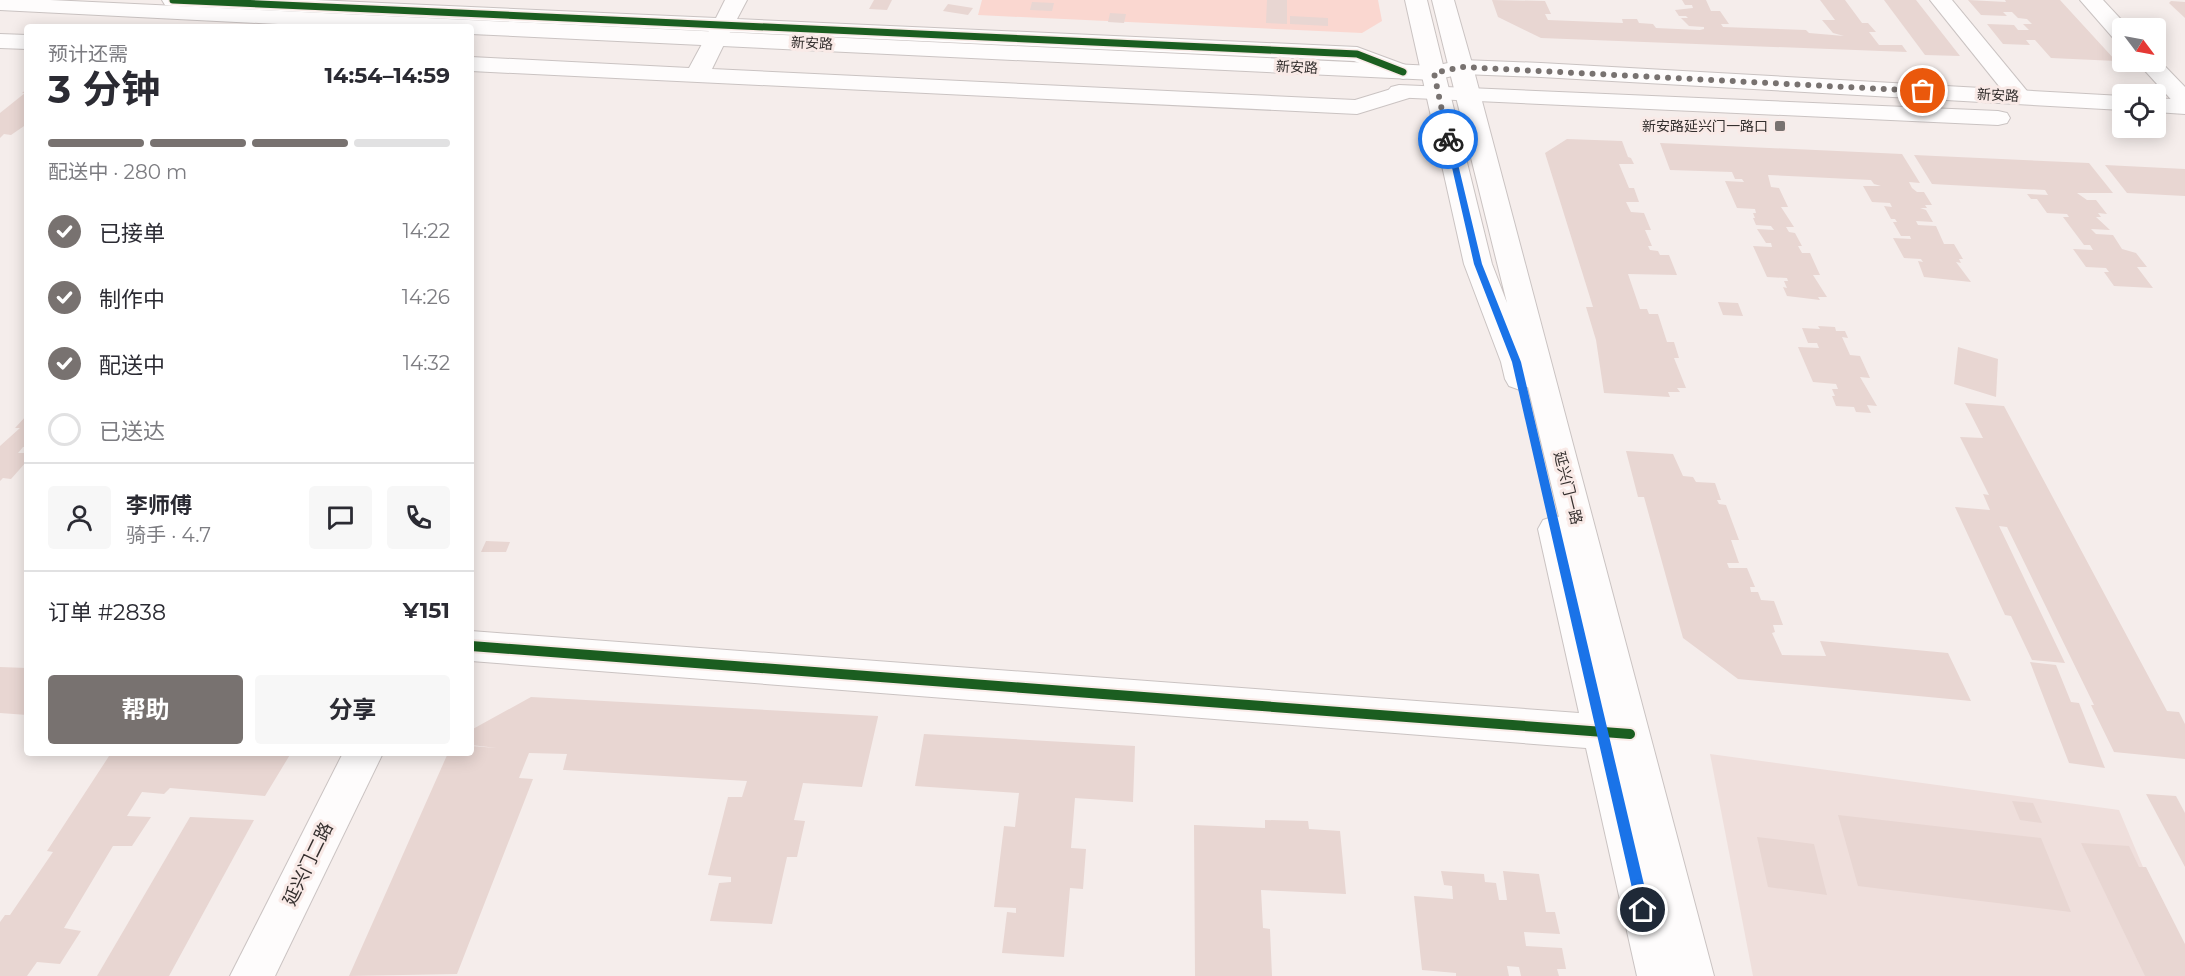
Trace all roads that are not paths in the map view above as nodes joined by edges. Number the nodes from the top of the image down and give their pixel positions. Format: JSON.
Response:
{"nodes":[{"id":1,"x":173,"y":0,"type":"edge"},
{"id":2,"x":736,"y":0,"type":"edge"},
{"id":3,"x":1416,"y":0,"type":"edge"},
{"id":4,"x":1443,"y":0,"type":"edge"},
{"id":5,"x":1941,"y":0,"type":"edge"},
{"id":6,"x":2091,"y":0,"type":"edge"},
{"id":7,"x":0,"y":4,"type":"edge"},
{"id":8,"x":2112,"y":23,"type":"edge"},
{"id":9,"x":410,"y":24,"type":"edge"},
{"id":10,"x":431,"y":24,"type":"edge"},
{"id":11,"x":0,"y":25,"type":"edge"},
{"id":12,"x":24,"y":26,"type":"edge"},
{"id":13,"x":474,"y":27,"type":"edge"},
{"id":14,"x":474,"y":28,"type":"edge"},
{"id":15,"x":0,"y":40,"type":"edge"},
{"id":16,"x":24,"y":42,"type":"edge"},
{"id":17,"x":474,"y":48,"type":"edge"},
{"id":18,"x":710,"y":50,"type":"junction"},
{"id":19,"x":474,"y":64,"type":"edge"},
{"id":20,"x":2157,"y":72,"type":"edge"},
{"id":21,"x":1435,"y":82,"type":"junction"},
{"id":22,"x":2019,"y":96,"type":"junction"},
{"id":23,"x":2185,"y":101,"type":"edge"},
{"id":24,"x":2112,"y":102,"type":"edge"},
{"id":25,"x":2166,"y":106,"type":"edge"},
{"id":26,"x":2185,"y":107,"type":"edge"},
{"id":27,"x":2112,"y":124,"type":"edge"},
{"id":28,"x":2166,"y":127,"type":"edge"},
{"id":29,"x":2185,"y":128,"type":"edge"},
{"id":30,"x":474,"y":646,"type":"edge"},
{"id":31,"x":1616,"y":734,"type":"junction"},
{"id":32,"x":362,"y":756,"type":"edge"},
{"id":33,"x":252,"y":976,"type":"edge"},
{"id":34,"x":1659,"y":976,"type":"edge"},
{"id":35,"x":1692,"y":976,"type":"edge"}],
"edges":[{"from":1,"to":10,"type":"street"},
{"from":2,"to":18,"type":"street"},
{"from":3,"to":21,"type":"street","name":"延兴门一路"},
{"from":4,"to":21,"type":"street","name":"延兴门一路"},
{"from":5,"to":22,"type":"street"},
{"from":6,"to":8,"type":"street"},
{"from":7,"to":9,"type":"street","name":"新安路"},
{"from":11,"to":12,"type":"street"},
{"from":13,"to":18,"type":"street","name":"新安路"},
{"from":14,"to":18,"type":"street"},
{"from":15,"to":16,"type":"street"},
{"from":17,"to":18,"type":"street","name":"新安路"},
{"from":18,"to":19,"type":"street"},
{"from":18,"to":21,"type":"street","name":"新安路"},
{"from":18,"to":21,"type":"street"},
{"from":20,"to":23,"type":"street"},
{"from":21,"to":22,"type":"street","name":"新安路"},
{"from":21,"to":27,"type":"street","name":"新安路"},
{"from":21,"to":31,"type":"street","name":"延兴门一路"},
{"from":22,"to":24,"type":"street","name":"新安路"},
{"from":25,"to":26,"type":"street"},
{"from":28,"to":29,"type":"street"},
{"from":30,"to":31,"type":"street"},
{"from":31,"to":34,"type":"street","name":"延兴门一路"},
{"from":31,"to":35,"type":"street","name":"延兴门一路"},
{"from":32,"to":33,"type":"street","name":"延兴门二路"}]}
